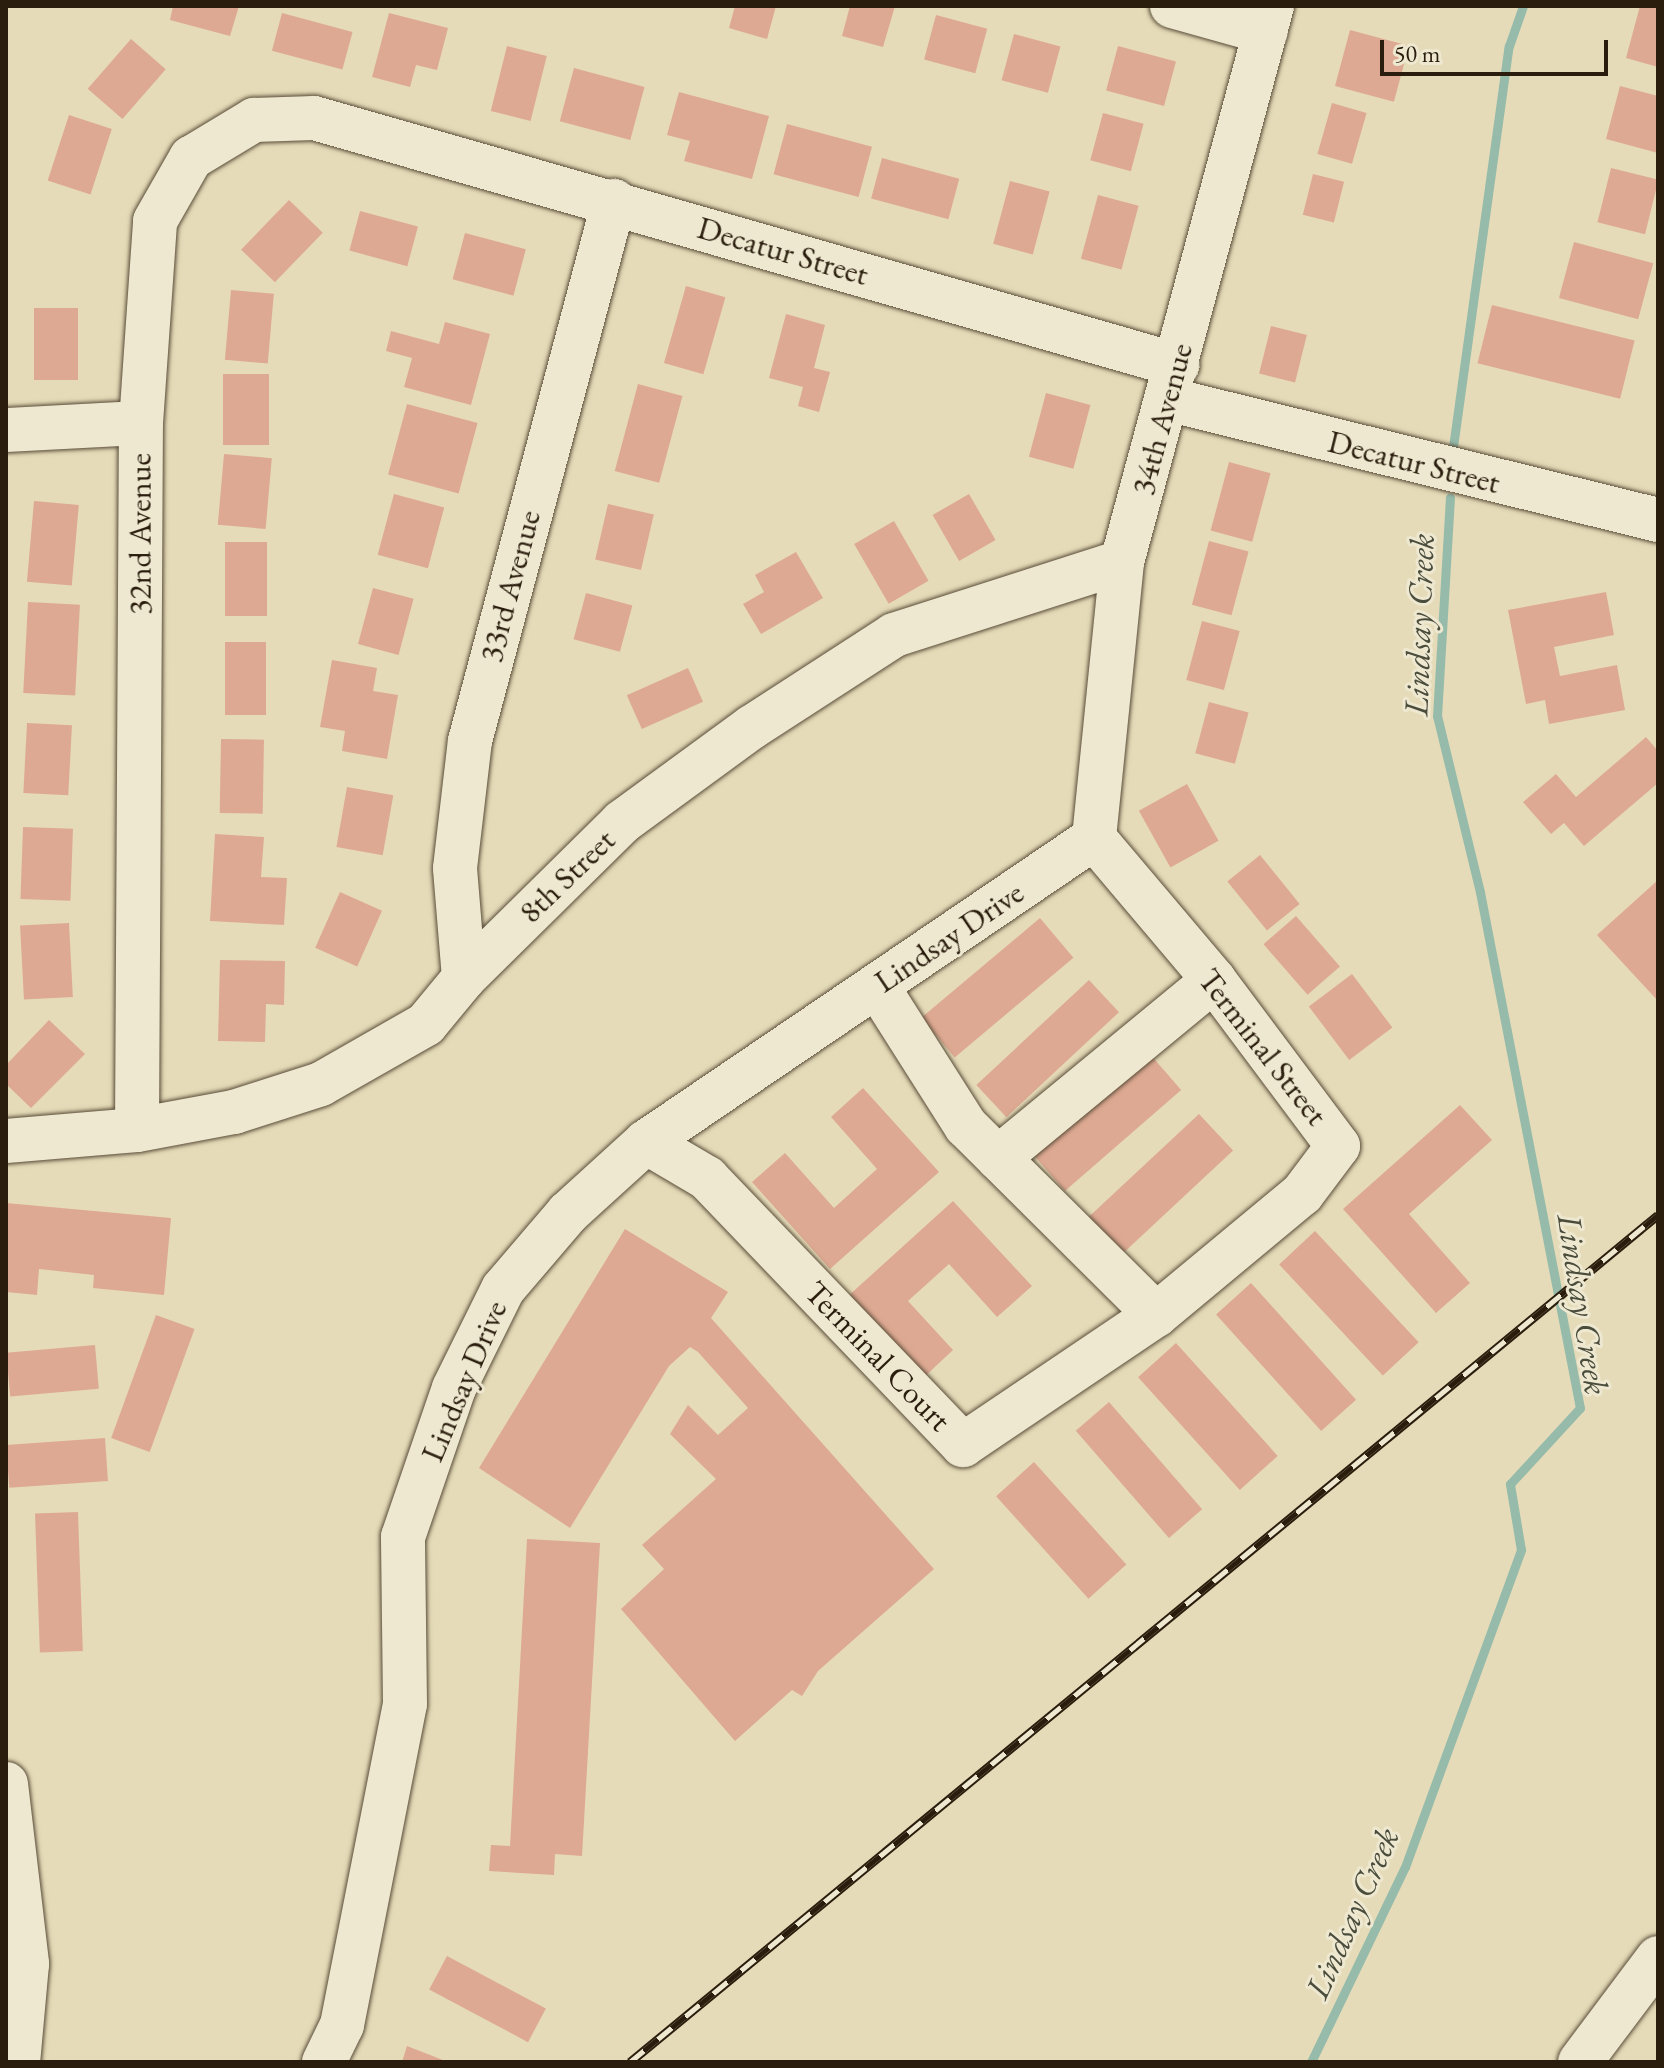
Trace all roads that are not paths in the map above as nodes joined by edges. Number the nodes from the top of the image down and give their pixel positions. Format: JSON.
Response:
{"nodes":[{"id":1,"x":1172,"y":6,"type":"edge"},
{"id":2,"x":1269,"y":19,"type":"edge"},
{"id":3,"x":388,"y":138,"type":"joint"},
{"id":4,"x":614,"y":201,"type":"junction"},
{"id":5,"x":1174,"y":383,"type":"junction"},
{"id":6,"x":141,"y":423,"type":"junction"},
{"id":7,"x":6,"y":430,"type":"edge"},
{"id":8,"x":1658,"y":520,"type":"edge"},
{"id":9,"x":1122,"y":562,"type":"junction"},
{"id":10,"x":1094,"y":838,"type":"junction"},
{"id":11,"x":464,"y":978,"type":"junction"},
{"id":12,"x":1214,"y":980,"type":"junction"},
{"id":13,"x":877,"y":986,"type":"junction"},
{"id":14,"x":137,"y":1130,"type":"junction"},
{"id":15,"x":6,"y":1141,"type":"edge"},
{"id":16,"x":646,"y":1142,"type":"junction"},
{"id":17,"x":998,"y":1158,"type":"junction"},
{"id":18,"x":1238,"y":1248,"type":"joint"},
{"id":19,"x":1156,"y":1315,"type":"junction"},
{"id":20,"x":6,"y":1784,"type":"edge"},
{"id":21,"x":1658,"y":1958,"type":"edge"},
{"id":22,"x":18,"y":2062,"type":"edge"},
{"id":23,"x":324,"y":2062,"type":"edge"},
{"id":24,"x":1580,"y":2062,"type":"edge"}],
"edges":[{"from":1,"to":2,"type":"street"},
{"from":2,"to":5,"type":"street","name":"34th Avenue"},
{"from":3,"to":4,"type":"street","name":"Decatur Street"},
{"from":3,"to":6,"type":"street","name":"32nd Avenue"},
{"from":4,"to":5,"type":"street","name":"Decatur Street"},
{"from":4,"to":11,"type":"street","name":"33rd Avenue"},
{"from":5,"to":8,"type":"street","name":"Decatur Street"},
{"from":5,"to":9,"type":"street","name":"34th Avenue"},
{"from":6,"to":7,"type":"street"},
{"from":6,"to":14,"type":"street","name":"32nd Avenue"},
{"from":9,"to":10,"type":"street","name":"34th Avenue"},
{"from":9,"to":11,"type":"street","name":"8th Street"},
{"from":10,"to":12,"type":"street","name":"Terminal Street"},
{"from":10,"to":13,"type":"street","name":"Lindsay Drive"},
{"from":11,"to":14,"type":"street","name":"8th Street"},
{"from":12,"to":17,"type":"street"},
{"from":12,"to":18,"type":"street","name":"Terminal Street"},
{"from":13,"to":16,"type":"street","name":"Lindsay Drive"},
{"from":13,"to":17,"type":"street"},
{"from":14,"to":15,"type":"street","name":"8th Street"},
{"from":16,"to":19,"type":"street","name":"Terminal Court"},
{"from":16,"to":23,"type":"street","name":"Lindsay Drive"},
{"from":17,"to":19,"type":"street"},
{"from":18,"to":19,"type":"street","name":"Terminal Court"},
{"from":20,"to":22,"type":"street"},
{"from":21,"to":24,"type":"street"}]}
